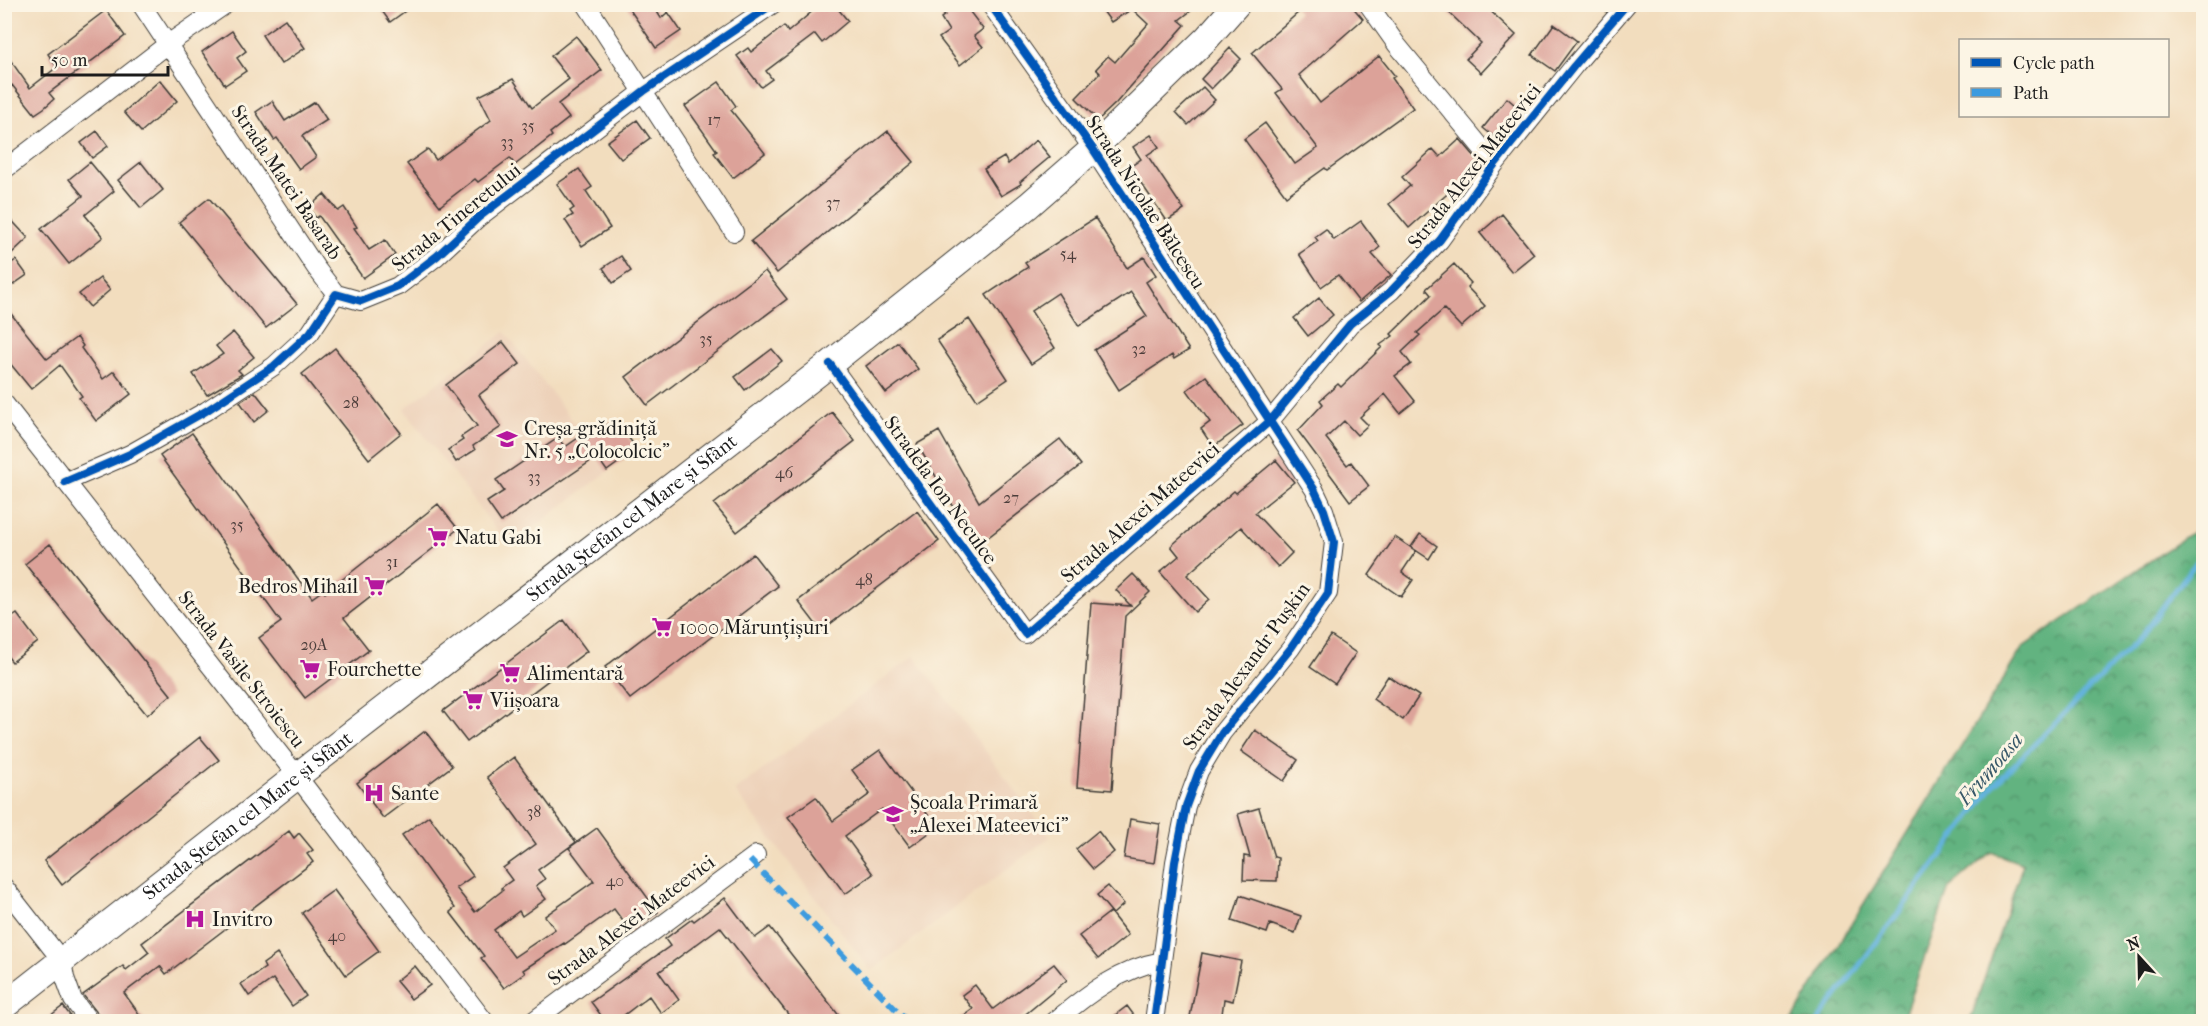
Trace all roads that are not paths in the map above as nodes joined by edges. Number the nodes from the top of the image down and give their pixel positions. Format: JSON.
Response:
{"nodes":[{"id":1,"x":141,"y":4,"type":"edge"},
{"id":2,"x":226,"y":4,"type":"edge"},
{"id":3,"x":586,"y":4,"type":"edge"},
{"id":4,"x":773,"y":4,"type":"edge"},
{"id":5,"x":990,"y":4,"type":"edge"},
{"id":6,"x":1237,"y":4,"type":"edge"},
{"id":7,"x":1368,"y":4,"type":"edge"},
{"id":8,"x":1627,"y":4,"type":"edge"},
{"id":9,"x":168,"y":44,"type":"junction"},
{"id":10,"x":644,"y":91,"type":"junction"},
{"id":11,"x":1093,"y":149,"type":"junction"},
{"id":12,"x":1495,"y":164,"type":"junction"},
{"id":13,"x":4,"y":170,"type":"edge"},
{"id":14,"x":734,"y":232,"type":"dead end"},
{"id":15,"x":336,"y":294,"type":"junction"},
{"id":16,"x":830,"y":364,"type":"junction"},
{"id":17,"x":4,"y":403,"type":"edge"},
{"id":18,"x":1270,"y":421,"type":"junction"},
{"id":19,"x":65,"y":482,"type":"junction"},
{"id":20,"x":1025,"y":634,"type":"joint"},
{"id":21,"x":297,"y":776,"type":"junction"},
{"id":22,"x":756,"y":855,"type":"dead end"},
{"id":23,"x":4,"y":887,"type":"edge"},
{"id":24,"x":62,"y":961,"type":"junction"},
{"id":25,"x":1162,"y":961,"type":"junction"},
{"id":26,"x":4,"y":1006,"type":"edge"},
{"id":27,"x":90,"y":1022,"type":"edge"},
{"id":28,"x":485,"y":1022,"type":"edge"},
{"id":29,"x":532,"y":1022,"type":"edge"},
{"id":30,"x":1054,"y":1022,"type":"edge"},
{"id":31,"x":1155,"y":1022,"type":"edge"}],
"edges":[{"from":1,"to":9,"type":"street","name":"Strada Matei Basarab"},
{"from":2,"to":9,"type":"street"},
{"from":3,"to":10,"type":"street"},
{"from":4,"to":10,"type":"street","name":"Strada Tineretului"},
{"from":5,"to":11,"type":"street","name":"Strada Nicolae Bălcescu"},
{"from":6,"to":11,"type":"main road","name":"Strada Ștefan cel Mare și Sfânt"},
{"from":7,"to":12,"type":"street"},
{"from":8,"to":12,"type":"street","name":"Strada Alexei Mateevici"},
{"from":9,"to":13,"type":"street"},
{"from":9,"to":15,"type":"street","name":"Strada Matei Basarab"},
{"from":10,"to":14,"type":"street"},
{"from":10,"to":15,"type":"street","name":"Strada Tineretului"},
{"from":11,"to":16,"type":"main road","name":"Strada Ștefan cel Mare și Sfânt"},
{"from":11,"to":18,"type":"street","name":"Strada Nicolae Bălcescu"},
{"from":12,"to":18,"type":"street","name":"Strada Alexei Mateevici"},
{"from":15,"to":19,"type":"street"},
{"from":16,"to":20,"type":"street","name":"Stradela Ion Neculce"},
{"from":16,"to":21,"type":"main road","name":"Strada Ștefan cel Mare și Sfânt"},
{"from":17,"to":19,"type":"street","name":"Strada Vasile Stroiescu"},
{"from":18,"to":20,"type":"street","name":"Strada Alexei Mateevici"},
{"from":18,"to":25,"type":"street","name":"Strada Alexandr Pușkin"},
{"from":19,"to":21,"type":"street","name":"Strada Vasile Stroiescu"},
{"from":21,"to":24,"type":"main road","name":"Strada Ștefan cel Mare și Sfânt"},
{"from":21,"to":28,"type":"street","name":"Strada Vasile Stroiescu"},
{"from":22,"to":29,"type":"street","name":"Strada Alexei Mateevici"},
{"from":23,"to":24,"type":"street"},
{"from":24,"to":26,"type":"main road","name":"Strada Ștefan cel Mare și Sfânt"},
{"from":24,"to":27,"type":"street"},
{"from":25,"to":30,"type":"street"},
{"from":25,"to":31,"type":"street","name":"Strada Alexandr Pușkin"}]}
